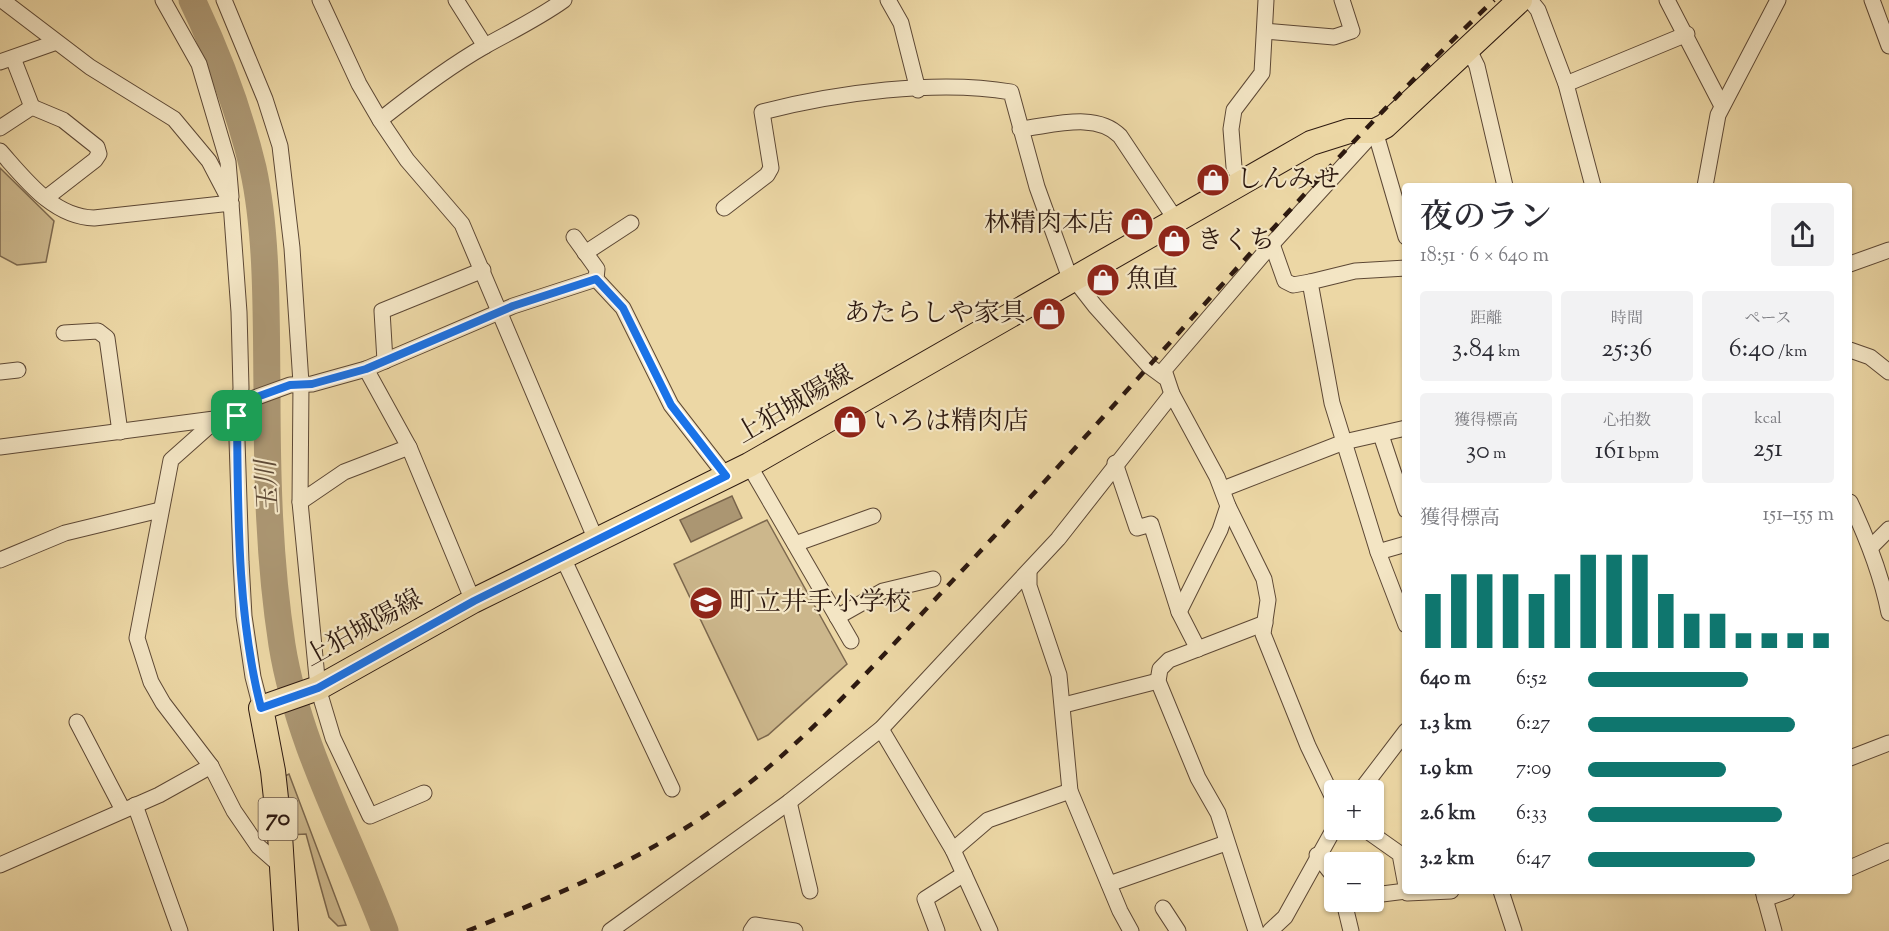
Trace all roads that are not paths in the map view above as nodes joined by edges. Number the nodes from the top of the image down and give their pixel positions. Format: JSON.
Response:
{"nodes":[{"id":1,"x":2,"y":0,"type":"edge"},
{"id":2,"x":163,"y":0,"type":"edge"},
{"id":3,"x":224,"y":0,"type":"edge"},
{"id":4,"x":320,"y":0,"type":"edge"},
{"id":5,"x":456,"y":0,"type":"edge"},
{"id":6,"x":564,"y":0,"type":"edge"},
{"id":7,"x":888,"y":0,"type":"edge"},
{"id":8,"x":1266,"y":0,"type":"edge"},
{"id":9,"x":1342,"y":0,"type":"edge"},
{"id":10,"x":1520,"y":0,"type":"edge"},
{"id":11,"x":1530,"y":0,"type":"edge"},
{"id":12,"x":1667,"y":0,"type":"edge"},
{"id":13,"x":1778,"y":0,"type":"edge"},
{"id":14,"x":1872,"y":0,"type":"edge"},
{"id":15,"x":1265,"y":31,"type":"junction"},
{"id":16,"x":1687,"y":34,"type":"junction"},
{"id":17,"x":54,"y":43,"type":"junction"},
{"id":18,"x":485,"y":46,"type":"junction"},
{"id":19,"x":1889,"y":46,"type":"edge"},
{"id":20,"x":1468,"y":48,"type":"junction"},
{"id":21,"x":6,"y":60,"type":"edge"},
{"id":22,"x":1566,"y":84,"type":"junction"},
{"id":23,"x":918,"y":90,"type":"junction"},
{"id":24,"x":1722,"y":106,"type":"junction"},
{"id":25,"x":32,"y":107,"type":"junction"},
{"id":26,"x":380,"y":120,"type":"junction"},
{"id":27,"x":0,"y":128,"type":"edge"},
{"id":28,"x":1020,"y":129,"type":"junction"},
{"id":29,"x":1375,"y":131,"type":"junction"},
{"id":30,"x":0,"y":151,"type":"edge"},
{"id":31,"x":1242,"y":183,"type":"junction"},
{"id":32,"x":1504,"y":183,"type":"edge"},
{"id":33,"x":1592,"y":183,"type":"edge"},
{"id":34,"x":1705,"y":183,"type":"edge"},
{"id":35,"x":46,"y":198,"type":"junction"},
{"id":36,"x":231,"y":203,"type":"junction"},
{"id":37,"x":724,"y":208,"type":"dead end"},
{"id":38,"x":1176,"y":220,"type":"junction"},
{"id":39,"x":631,"y":223,"type":"dead end"},
{"id":40,"x":1402,"y":223,"type":"edge"},
{"id":41,"x":574,"y":237,"type":"dead end"},
{"id":42,"x":1272,"y":244,"type":"junction"},
{"id":43,"x":1889,"y":250,"type":"edge"},
{"id":44,"x":585,"y":253,"type":"junction"},
{"id":45,"x":1852,"y":263,"type":"edge"},
{"id":46,"x":1402,"y":268,"type":"edge"},
{"id":47,"x":483,"y":270,"type":"junction"},
{"id":48,"x":1074,"y":278,"type":"junction"},
{"id":49,"x":596,"y":279,"type":"junction"},
{"id":50,"x":1310,"y":282,"type":"junction"},
{"id":51,"x":500,"y":312,"type":"junction"},
{"id":52,"x":64,"y":333,"type":"dead end"},
{"id":53,"x":1852,"y":351,"type":"edge"},
{"id":54,"x":385,"y":361,"type":"junction"},
{"id":55,"x":366,"y":369,"type":"junction"},
{"id":56,"x":18,"y":370,"type":"dead end"},
{"id":57,"x":0,"y":372,"type":"edge"},
{"id":58,"x":1889,"y":372,"type":"edge"},
{"id":59,"x":1164,"y":377,"type":"junction"},
{"id":60,"x":295,"y":384,"type":"junction"},
{"id":61,"x":1172,"y":394,"type":"junction"},
{"id":62,"x":237,"y":416,"type":"junction"},
{"id":63,"x":216,"y":420,"type":"junction"},
{"id":64,"x":1402,"y":429,"type":"edge"},
{"id":65,"x":120,"y":432,"type":"junction"},
{"id":66,"x":1381,"y":435,"type":"junction"},
{"id":67,"x":1344,"y":442,"type":"junction"},
{"id":68,"x":0,"y":447,"type":"edge"},
{"id":69,"x":409,"y":447,"type":"junction"},
{"id":70,"x":1115,"y":463,"type":"junction"},
{"id":71,"x":749,"y":465,"type":"junction"},
{"id":72,"x":726,"y":476,"type":"junction"},
{"id":73,"x":1223,"y":489,"type":"junction"},
{"id":74,"x":1402,"y":498,"type":"edge"},
{"id":75,"x":300,"y":502,"type":"junction"},
{"id":76,"x":1228,"y":506,"type":"junction"},
{"id":77,"x":1852,"y":506,"type":"edge"},
{"id":78,"x":159,"y":510,"type":"junction"},
{"id":79,"x":873,"y":516,"type":"dead end"},
{"id":80,"x":1889,"y":529,"type":"edge"},
{"id":81,"x":596,"y":540,"type":"junction"},
{"id":82,"x":795,"y":544,"type":"junction"},
{"id":83,"x":1402,"y":545,"type":"edge"},
{"id":84,"x":1871,"y":548,"type":"junction"},
{"id":85,"x":1378,"y":552,"type":"junction"},
{"id":86,"x":562,"y":556,"type":"junction"},
{"id":87,"x":0,"y":560,"type":"edge"},
{"id":88,"x":1029,"y":571,"type":"junction"},
{"id":89,"x":933,"y":579,"type":"dead end"},
{"id":90,"x":474,"y":601,"type":"junction"},
{"id":91,"x":1179,"y":612,"type":"junction"},
{"id":92,"x":1889,"y":613,"type":"edge"},
{"id":93,"x":1402,"y":615,"type":"edge"},
{"id":94,"x":837,"y":617,"type":"junction"},
{"id":95,"x":1265,"y":623,"type":"junction"},
{"id":96,"x":851,"y":641,"type":"dead end"},
{"id":97,"x":1198,"y":648,"type":"junction"},
{"id":98,"x":1158,"y":681,"type":"junction"},
{"id":99,"x":316,"y":689,"type":"junction"},
{"id":100,"x":1064,"y":705,"type":"junction"},
{"id":101,"x":266,"y":706,"type":"junction"},
{"id":102,"x":77,"y":722,"type":"dead end"},
{"id":103,"x":881,"y":729,"type":"junction"},
{"id":104,"x":1402,"y":736,"type":"edge"},
{"id":105,"x":1889,"y":743,"type":"edge"},
{"id":106,"x":1852,"y":757,"type":"edge"},
{"id":107,"x":211,"y":766,"type":"junction"},
{"id":108,"x":1325,"y":780,"type":"edge"},
{"id":109,"x":1369,"y":780,"type":"edge"},
{"id":110,"x":672,"y":789,"type":"dead end"},
{"id":111,"x":1070,"y":790,"type":"junction"},
{"id":112,"x":424,"y":793,"type":"dead end"},
{"id":113,"x":789,"y":802,"type":"junction"},
{"id":114,"x":129,"y":807,"type":"junction"},
{"id":115,"x":1327,"y":840,"type":"edge"},
{"id":116,"x":1380,"y":840,"type":"edge"},
{"id":117,"x":1226,"y":843,"type":"junction"},
{"id":118,"x":953,"y":850,"type":"junction"},
{"id":119,"x":1889,"y":850,"type":"edge"},
{"id":120,"x":1317,"y":855,"type":"junction"},
{"id":121,"x":1324,"y":864,"type":"edge"},
{"id":122,"x":0,"y":865,"type":"edge"},
{"id":123,"x":1402,"y":866,"type":"edge"},
{"id":124,"x":282,"y":867,"type":"junction"},
{"id":125,"x":1852,"y":867,"type":"edge"},
{"id":126,"x":964,"y":874,"type":"junction"},
{"id":127,"x":1109,"y":884,"type":"junction"},
{"id":128,"x":810,"y":891,"type":"dead end"},
{"id":129,"x":1402,"y":891,"type":"edge"},
{"id":130,"x":1384,"y":893,"type":"edge"},
{"id":131,"x":1502,"y":894,"type":"edge"},
{"id":132,"x":1764,"y":895,"type":"edge"},
{"id":133,"x":1164,"y":908,"type":"dead end"},
{"id":134,"x":1346,"y":912,"type":"edge"},
{"id":135,"x":180,"y":931,"type":"edge"},
{"id":136,"x":286,"y":931,"type":"edge"},
{"id":137,"x":610,"y":931,"type":"edge"},
{"id":138,"x":751,"y":931,"type":"edge"},
{"id":139,"x":795,"y":931,"type":"edge"},
{"id":140,"x":937,"y":931,"type":"edge"},
{"id":141,"x":990,"y":931,"type":"edge"},
{"id":142,"x":1131,"y":931,"type":"edge"},
{"id":143,"x":1178,"y":931,"type":"edge"},
{"id":144,"x":1256,"y":931,"type":"edge"},
{"id":145,"x":1270,"y":931,"type":"edge"},
{"id":146,"x":1351,"y":931,"type":"edge"},
{"id":147,"x":1514,"y":931,"type":"edge"},
{"id":148,"x":1774,"y":931,"type":"edge"}],
"edges":[{"from":1,"to":17,"type":"street"},
{"from":2,"to":36,"type":"street"},
{"from":3,"to":60,"type":"street"},
{"from":4,"to":26,"type":"street"},
{"from":5,"to":18,"type":"street"},
{"from":6,"to":18,"type":"street"},
{"from":7,"to":23,"type":"street"},
{"from":8,"to":15,"type":"street"},
{"from":9,"to":15,"type":"street"},
{"from":10,"to":20,"type":"main road"},
{"from":11,"to":22,"type":"street"},
{"from":12,"to":16,"type":"street"},
{"from":13,"to":24,"type":"street"},
{"from":14,"to":19,"type":"street"},
{"from":15,"to":31,"type":"street"},
{"from":16,"to":22,"type":"street"},
{"from":16,"to":24,"type":"street"},
{"from":17,"to":21,"type":"street"},
{"from":17,"to":36,"type":"street"},
{"from":18,"to":26,"type":"street"},
{"from":20,"to":29,"type":"main road"},
{"from":20,"to":32,"type":"street"},
{"from":21,"to":25,"type":"street"},
{"from":22,"to":33,"type":"street"},
{"from":23,"to":28,"type":"street"},
{"from":23,"to":37,"type":"street"},
{"from":24,"to":34,"type":"street"},
{"from":25,"to":27,"type":"street"},
{"from":25,"to":35,"type":"street"},
{"from":26,"to":47,"type":"street"},
{"from":28,"to":38,"type":"street"},
{"from":28,"to":48,"type":"street"},
{"from":29,"to":31,"type":"main road","name":"上狛城陽線"},
{"from":29,"to":40,"type":"street"},
{"from":29,"to":42,"type":"street"},
{"from":30,"to":35,"type":"street"},
{"from":31,"to":38,"type":"main road","name":"上狛城陽線"},
{"from":35,"to":36,"type":"street"},
{"from":36,"to":62,"type":"street"},
{"from":38,"to":48,"type":"main road","name":"上狛城陽線"},
{"from":39,"to":44,"type":"street"},
{"from":41,"to":44,"type":"street"},
{"from":42,"to":50,"type":"street"},
{"from":42,"to":59,"type":"street"},
{"from":43,"to":45,"type":"street"},
{"from":44,"to":49,"type":"street"},
{"from":46,"to":50,"type":"street"},
{"from":47,"to":51,"type":"street"},
{"from":47,"to":54,"type":"street"},
{"from":48,"to":59,"type":"street"},
{"from":48,"to":71,"type":"main road","name":"上狛城陽線"},
{"from":49,"to":51,"type":"street"},
{"from":49,"to":72,"type":"street"},
{"from":50,"to":67,"type":"street"},
{"from":51,"to":54,"type":"street"},
{"from":51,"to":81,"type":"street"},
{"from":52,"to":65,"type":"street"},
{"from":53,"to":58,"type":"street"},
{"from":54,"to":55,"type":"street"},
{"from":55,"to":60,"type":"street"},
{"from":55,"to":69,"type":"street"},
{"from":56,"to":57,"type":"street"},
{"from":59,"to":61,"type":"street"},
{"from":60,"to":62,"type":"street"},
{"from":60,"to":75,"type":"street"},
{"from":61,"to":70,"type":"street"},
{"from":61,"to":73,"type":"street"},
{"from":62,"to":63,"type":"street"},
{"from":62,"to":101,"type":"street"},
{"from":63,"to":65,"type":"street"},
{"from":63,"to":78,"type":"street"},
{"from":64,"to":66,"type":"street"},
{"from":65,"to":68,"type":"street"},
{"from":66,"to":67,"type":"street"},
{"from":66,"to":74,"type":"street"},
{"from":67,"to":73,"type":"street"},
{"from":67,"to":85,"type":"street"},
{"from":69,"to":75,"type":"street"},
{"from":69,"to":90,"type":"street"},
{"from":70,"to":88,"type":"street"},
{"from":70,"to":91,"type":"street"},
{"from":71,"to":72,"type":"main road","name":"上狛城陽線"},
{"from":71,"to":82,"type":"street"},
{"from":72,"to":81,"type":"main road","name":"上狛城陽線"},
{"from":73,"to":76,"type":"street"},
{"from":75,"to":99,"type":"street"},
{"from":76,"to":91,"type":"street"},
{"from":76,"to":95,"type":"street"},
{"from":77,"to":84,"type":"street"},
{"from":78,"to":87,"type":"street"},
{"from":78,"to":107,"type":"street"},
{"from":79,"to":82,"type":"street"},
{"from":80,"to":84,"type":"street"},
{"from":81,"to":86,"type":"main road","name":"上狛城陽線"},
{"from":82,"to":94,"type":"street"},
{"from":83,"to":85,"type":"street"},
{"from":84,"to":92,"type":"street"},
{"from":85,"to":93,"type":"street"},
{"from":86,"to":90,"type":"main road","name":"上狛城陽線"},
{"from":86,"to":110,"type":"street"},
{"from":88,"to":100,"type":"street"},
{"from":88,"to":103,"type":"street"},
{"from":89,"to":94,"type":"street"},
{"from":90,"to":99,"type":"main road","name":"上狛城陽線"},
{"from":91,"to":97,"type":"street"},
{"from":94,"to":96,"type":"street"},
{"from":95,"to":97,"type":"street"},
{"from":95,"to":108,"type":"street"},
{"from":97,"to":98,"type":"street"},
{"from":98,"to":100,"type":"street"},
{"from":98,"to":117,"type":"street"},
{"from":99,"to":101,"type":"main road","name":"上狛城陽線"},
{"from":99,"to":112,"type":"street"},
{"from":100,"to":111,"type":"street"},
{"from":101,"to":124,"type":"main road","number":"70"},
{"from":102,"to":114,"type":"street"},
{"from":103,"to":113,"type":"street"},
{"from":103,"to":118,"type":"street"},
{"from":104,"to":109,"type":"street"},
{"from":105,"to":106,"type":"street"},
{"from":107,"to":114,"type":"street"},
{"from":107,"to":124,"type":"street"},
{"from":111,"to":118,"type":"street"},
{"from":111,"to":127,"type":"street"},
{"from":113,"to":128,"type":"street"},
{"from":113,"to":137,"type":"street"},
{"from":114,"to":122,"type":"street"},
{"from":114,"to":135,"type":"street"},
{"from":115,"to":120,"type":"street"},
{"from":116,"to":123,"type":"street"},
{"from":117,"to":127,"type":"street"},
{"from":117,"to":144,"type":"street"},
{"from":118,"to":126,"type":"street"},
{"from":119,"to":125,"type":"street"},
{"from":120,"to":121,"type":"street"},
{"from":120,"to":145,"type":"street"},
{"from":124,"to":136,"type":"main road","number":"70"},
{"from":126,"to":140,"type":"street"},
{"from":126,"to":141,"type":"street"},
{"from":127,"to":142,"type":"street"},
{"from":129,"to":130,"type":"street"},
{"from":131,"to":147,"type":"street"},
{"from":132,"to":148,"type":"street"},
{"from":133,"to":143,"type":"street"},
{"from":134,"to":146,"type":"street"},
{"from":138,"to":139,"type":"street"}]}
